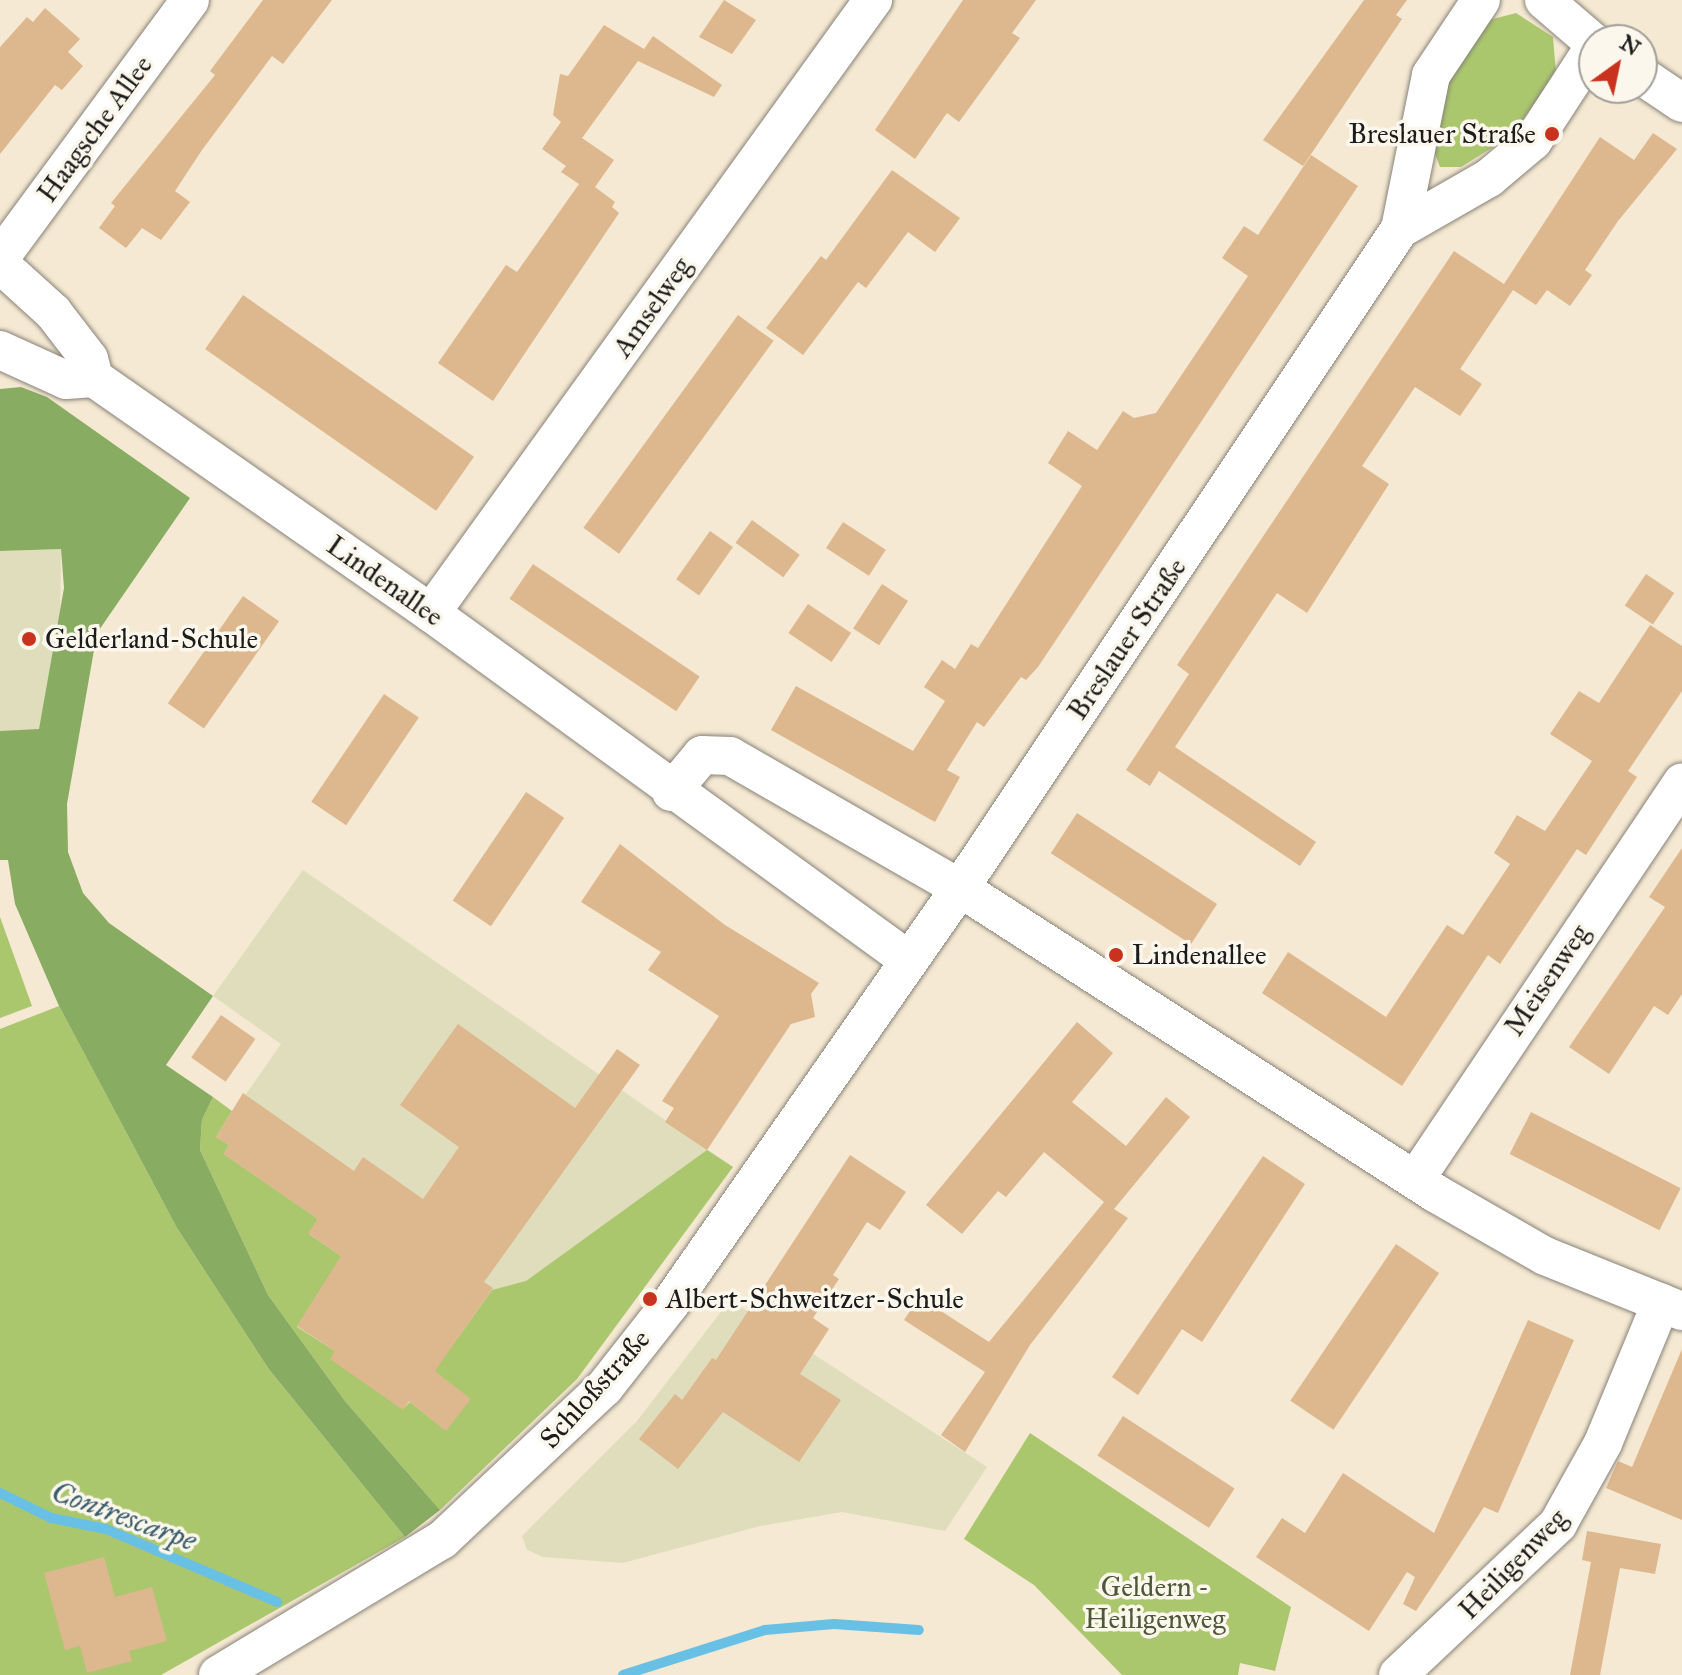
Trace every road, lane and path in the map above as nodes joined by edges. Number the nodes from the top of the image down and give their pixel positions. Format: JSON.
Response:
{"nodes":[{"id":1,"x":190,"y":0,"type":"edge"},
{"id":2,"x":873,"y":0,"type":"edge"},
{"id":3,"x":1481,"y":0,"type":"edge"},
{"id":4,"x":1549,"y":1,"type":"edge"},
{"id":5,"x":1578,"y":29,"type":"edge"},
{"id":6,"x":1578,"y":70,"type":"edge"},
{"id":7,"x":1658,"y":87,"type":"edge"},
{"id":8,"x":1682,"y":103,"type":"edge"},
{"id":9,"x":1400,"y":229,"type":"junction"},
{"id":10,"x":0,"y":258,"type":"edge"},
{"id":11,"x":0,"y":264,"type":"edge"},
{"id":12,"x":0,"y":350,"type":"edge"},
{"id":13,"x":94,"y":378,"type":"junction"},
{"id":14,"x":431,"y":613,"type":"junction"},
{"id":15,"x":1682,"y":782,"type":"edge"},
{"id":16,"x":671,"y":792,"type":"junction"},
{"id":17,"x":960,"y":888,"type":"junction"},
{"id":18,"x":907,"y":959,"type":"junction"},
{"id":19,"x":1415,"y":1180,"type":"junction"},
{"id":20,"x":1671,"y":1307,"type":"edge"},
{"id":21,"x":218,"y":1675,"type":"edge"},
{"id":22,"x":1398,"y":1675,"type":"edge"}],
"edges":[{"from":1,"to":10,"type":"street","name":"Haagsche Allee"},
{"from":2,"to":14,"type":"street","name":"Amselweg"},
{"from":3,"to":9,"type":"street","name":"Breslauer Straße"},
{"from":4,"to":5,"type":"street"},
{"from":6,"to":9,"type":"street","name":"Breslauer Straße"},
{"from":7,"to":8,"type":"street"},
{"from":9,"to":17,"type":"street","name":"Breslauer Straße"},
{"from":11,"to":13,"type":"street","name":"Lindenallee"},
{"from":12,"to":13,"type":"street"},
{"from":13,"to":14,"type":"street","name":"Lindenallee"},
{"from":14,"to":16,"type":"street","name":"Lindenallee"},
{"from":15,"to":19,"type":"street","name":"Meisenweg"},
{"from":16,"to":17,"type":"street"},
{"from":16,"to":18,"type":"street","name":"Lindenallee"},
{"from":17,"to":18,"type":"street","name":"Schloßstraße"},
{"from":17,"to":19,"type":"street"},
{"from":18,"to":21,"type":"street","name":"Schloßstraße"},
{"from":19,"to":20,"type":"street"},
{"from":20,"to":22,"type":"street","name":"Heiligenweg"}]}
